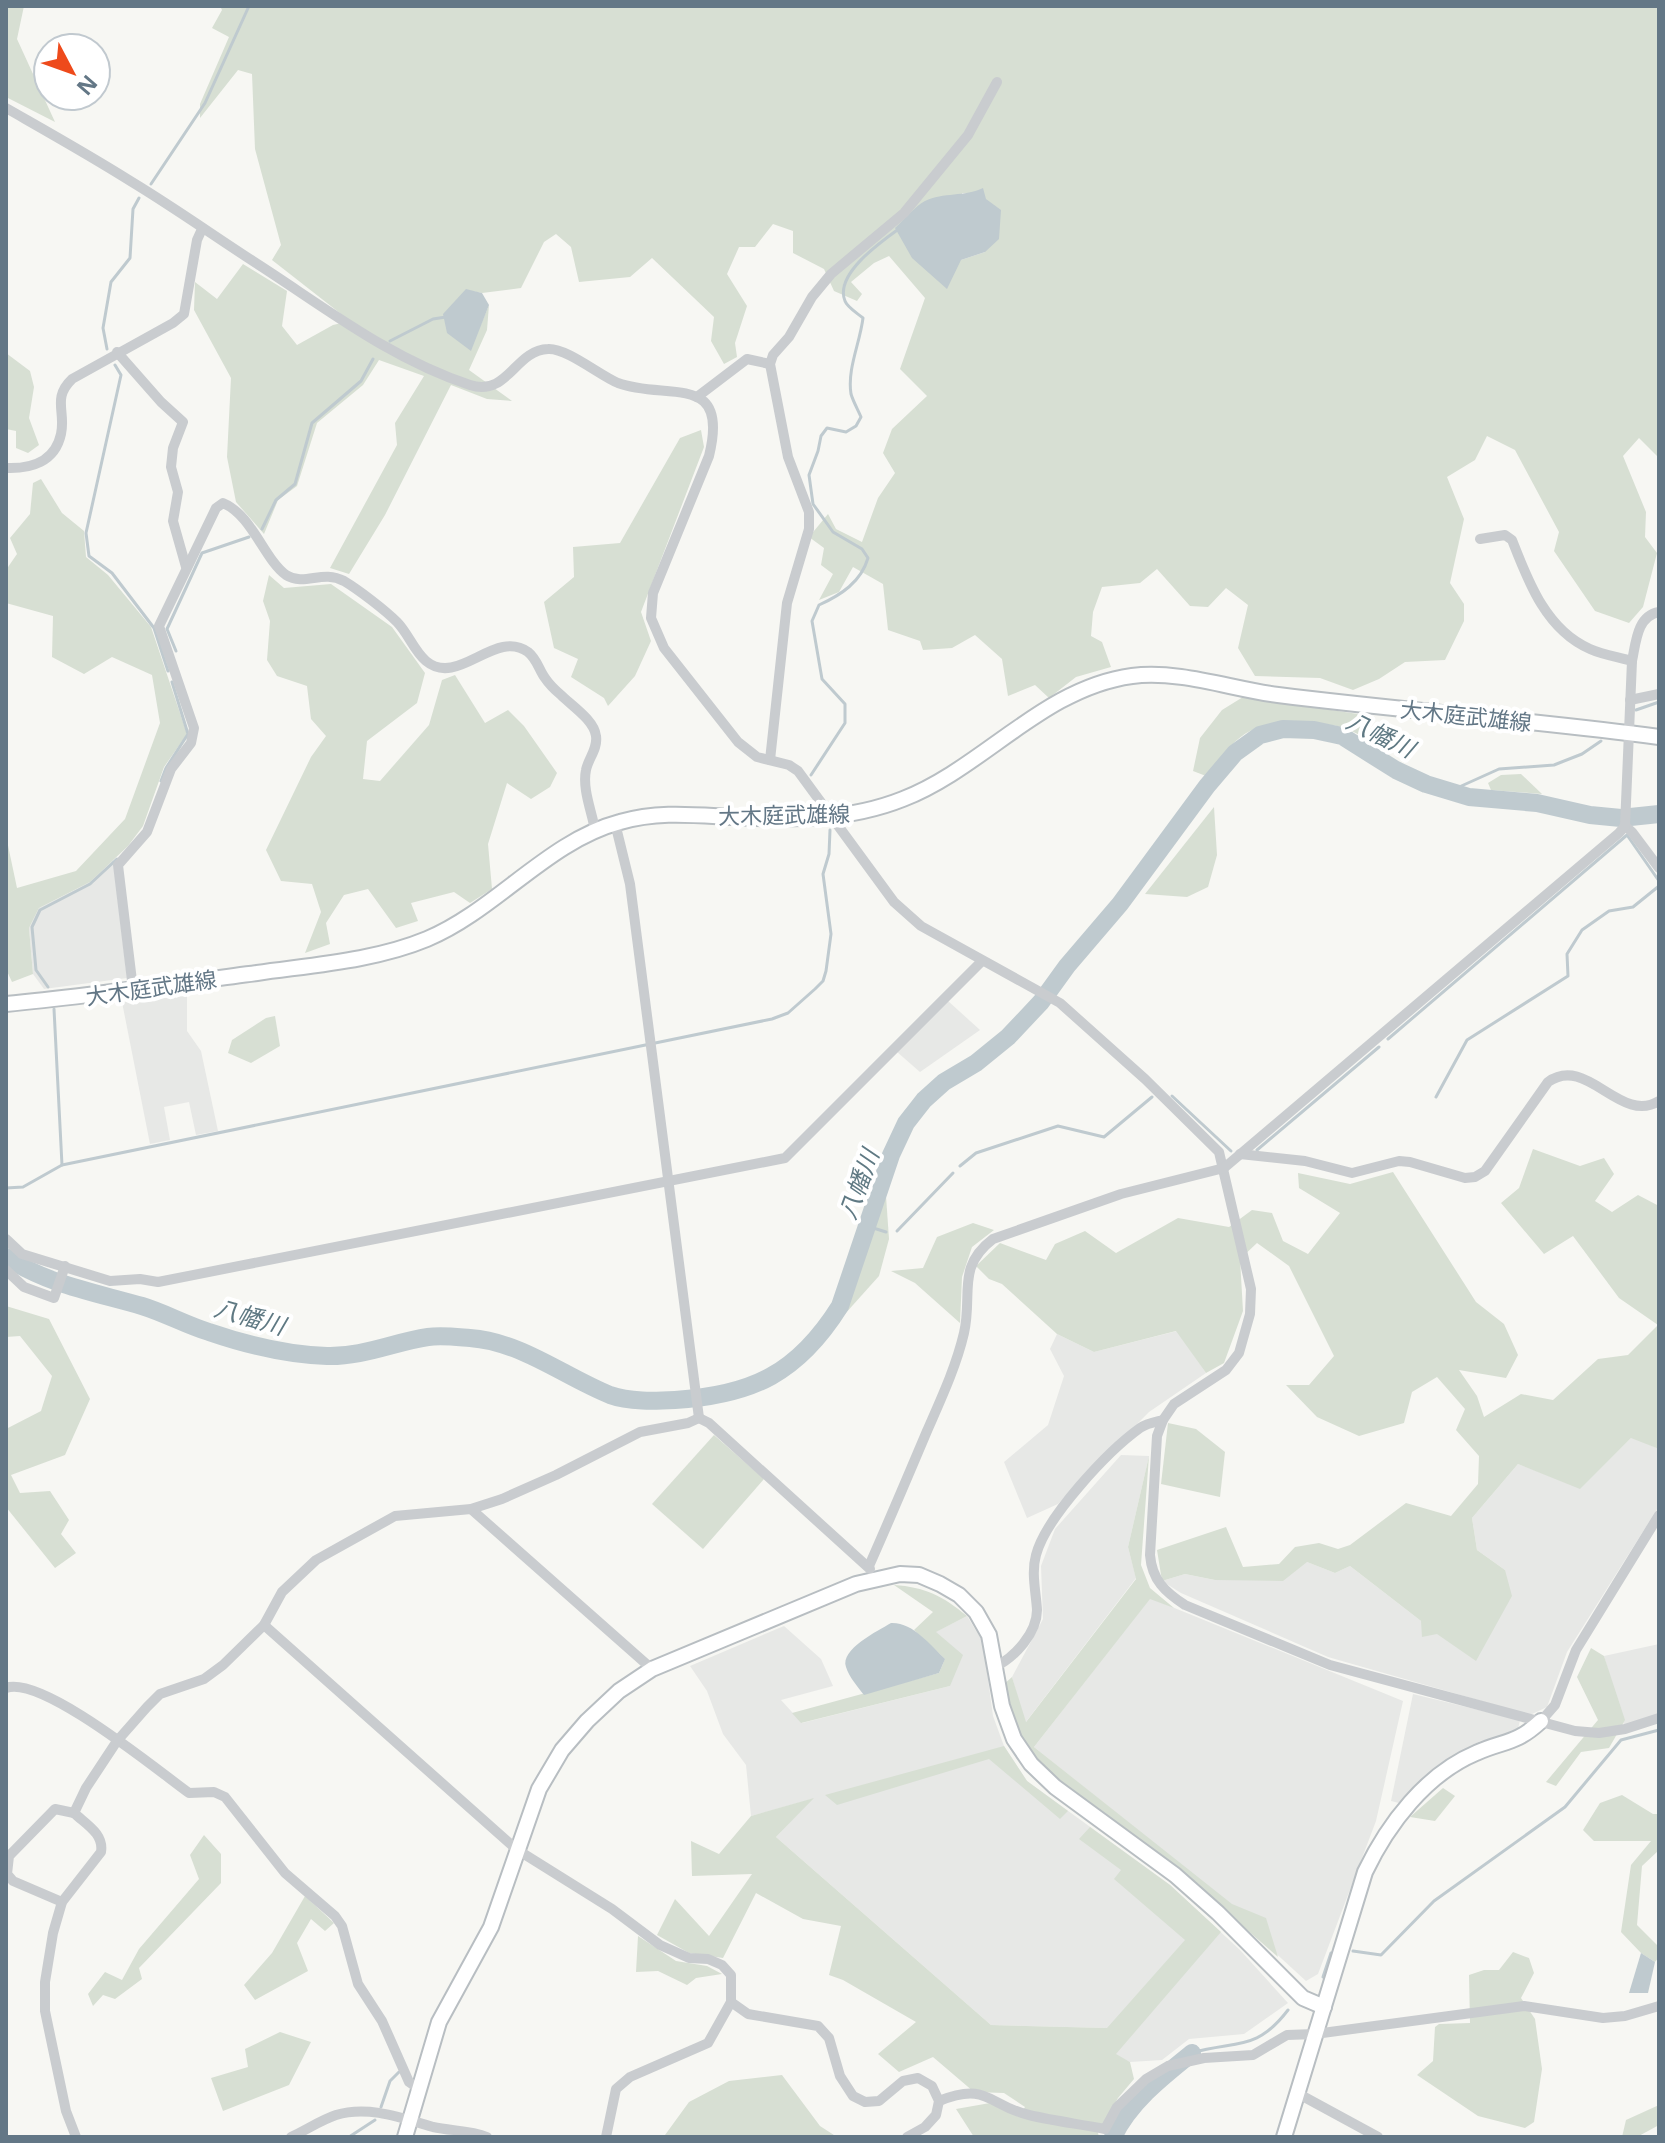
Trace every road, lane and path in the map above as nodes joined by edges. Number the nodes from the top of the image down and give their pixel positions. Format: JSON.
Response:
{"nodes":[{"id":1,"x":997,"y":82,"type":"dead end"},
{"id":2,"x":6,"y":108,"type":"edge"},
{"id":3,"x":202,"y":229,"type":"junction"},
{"id":4,"x":117,"y":352,"type":"junction"},
{"id":5,"x":770,"y":364,"type":"junction"},
{"id":6,"x":697,"y":397,"type":"junction"},
{"id":7,"x":6,"y":468,"type":"edge"},
{"id":8,"x":1480,"y":539,"type":"dead end"},
{"id":9,"x":186,"y":567,"type":"junction"},
{"id":10,"x":1659,"y":612,"type":"edge"},
{"id":11,"x":1632,"y":661,"type":"junction"},
{"id":12,"x":1659,"y":694,"type":"edge"},
{"id":13,"x":1630,"y":700,"type":"junction"},
{"id":14,"x":1629,"y":733,"type":"junction"},
{"id":15,"x":1659,"y":737,"type":"edge"},
{"id":16,"x":770,"y":760,"type":"junction"},
{"id":17,"x":832,"y":817,"type":"junction"},
{"id":18,"x":615,"y":823,"type":"junction"},
{"id":19,"x":1625,"y":826,"type":"junction"},
{"id":20,"x":595,"y":830,"type":"junction"},
{"id":21,"x":1659,"y":868,"type":"edge"},
{"id":22,"x":982,"y":961,"type":"junction"},
{"id":23,"x":133,"y":989,"type":"junction"},
{"id":24,"x":6,"y":1004,"type":"edge"},
{"id":25,"x":1659,"y":1101,"type":"edge"},
{"id":26,"x":1240,"y":1154,"type":"junction"},
{"id":27,"x":1224,"y":1168,"type":"junction"},
{"id":28,"x":669,"y":1181,"type":"junction"},
{"id":29,"x":6,"y":1239,"type":"edge"},
{"id":30,"x":65,"y":1266,"type":"junction"},
{"id":31,"x":6,"y":1270,"type":"edge"},
{"id":32,"x":698,"y":1415,"type":"junction"},
{"id":33,"x":1163,"y":1420,"type":"junction"},
{"id":34,"x":471,"y":1509,"type":"junction"},
{"id":35,"x":1659,"y":1515,"type":"edge"},
{"id":36,"x":871,"y":1573,"type":"junction"},
{"id":37,"x":264,"y":1625,"type":"junction"},
{"id":38,"x":995,"y":1667,"type":"junction"},
{"id":39,"x":652,"y":1669,"type":"junction"},
{"id":40,"x":6,"y":1688,"type":"edge"},
{"id":41,"x":1659,"y":1718,"type":"edge"},
{"id":42,"x":1541,"y":1721,"type":"junction"},
{"id":43,"x":117,"y":1741,"type":"junction"},
{"id":44,"x":74,"y":1813,"type":"junction"},
{"id":45,"x":516,"y":1849,"type":"junction"},
{"id":46,"x":62,"y":1902,"type":"junction"},
{"id":47,"x":731,"y":2002,"type":"junction"},
{"id":48,"x":1659,"y":2006,"type":"edge"},
{"id":49,"x":1324,"y":2007,"type":"junction"},
{"id":50,"x":1315,"y":2034,"type":"junction"},
{"id":51,"x":419,"y":2089,"type":"junction"},
{"id":52,"x":1297,"y":2093,"type":"junction"},
{"id":53,"x":939,"y":2101,"type":"junction"},
{"id":54,"x":410,"y":2119,"type":"junction"},
{"id":55,"x":76,"y":2137,"type":"edge"},
{"id":56,"x":291,"y":2137,"type":"edge"},
{"id":57,"x":405,"y":2137,"type":"edge"},
{"id":58,"x":487,"y":2137,"type":"edge"},
{"id":59,"x":606,"y":2137,"type":"edge"},
{"id":60,"x":907,"y":2137,"type":"edge"},
{"id":61,"x":1284,"y":2137,"type":"edge"},
{"id":62,"x":1378,"y":2137,"type":"edge"}],
"edges":[{"from":1,"to":5,"type":"street"},
{"from":2,"to":3,"type":"street"},
{"from":3,"to":4,"type":"street"},
{"from":3,"to":6,"type":"street"},
{"from":4,"to":7,"type":"street"},
{"from":4,"to":9,"type":"street"},
{"from":5,"to":6,"type":"street"},
{"from":5,"to":16,"type":"street"},
{"from":6,"to":16,"type":"street"},
{"from":8,"to":11,"type":"street"},
{"from":9,"to":20,"type":"street"},
{"from":9,"to":23,"type":"street"},
{"from":10,"to":11,"type":"street"},
{"from":11,"to":13,"type":"street"},
{"from":12,"to":13,"type":"street"},
{"from":13,"to":14,"type":"street"},
{"from":14,"to":15,"type":"street","name":"大木庭武雄線"},
{"from":14,"to":17,"type":"street","name":"大木庭武雄線"},
{"from":14,"to":19,"type":"street"},
{"from":16,"to":17,"type":"street"},
{"from":17,"to":18,"type":"street","name":"大木庭武雄線"},
{"from":17,"to":22,"type":"street"},
{"from":18,"to":20,"type":"street","name":"大木庭武雄線"},
{"from":18,"to":28,"type":"street"},
{"from":19,"to":21,"type":"street"},
{"from":19,"to":26,"type":"street"},
{"from":20,"to":23,"type":"street","name":"大木庭武雄線"},
{"from":22,"to":27,"type":"street"},
{"from":22,"to":28,"type":"street"},
{"from":23,"to":24,"type":"street","name":"大木庭武雄線"},
{"from":25,"to":26,"type":"street"},
{"from":26,"to":27,"type":"street"},
{"from":27,"to":33,"type":"street"},
{"from":27,"to":36,"type":"street"},
{"from":28,"to":30,"type":"street"},
{"from":28,"to":32,"type":"street"},
{"from":29,"to":30,"type":"street"},
{"from":30,"to":31,"type":"street"},
{"from":32,"to":34,"type":"street"},
{"from":32,"to":36,"type":"street"},
{"from":33,"to":38,"type":"street"},
{"from":33,"to":42,"type":"street"},
{"from":34,"to":37,"type":"street"},
{"from":34,"to":39,"type":"street"},
{"from":35,"to":42,"type":"street"},
{"from":36,"to":38,"type":"street"},
{"from":36,"to":39,"type":"street"},
{"from":37,"to":43,"type":"street"},
{"from":37,"to":45,"type":"street"},
{"from":38,"to":49,"type":"street"},
{"from":39,"to":45,"type":"street"},
{"from":40,"to":43,"type":"street"},
{"from":41,"to":42,"type":"street"},
{"from":42,"to":49,"type":"street"},
{"from":43,"to":44,"type":"street"},
{"from":43,"to":51,"type":"street"},
{"from":44,"to":46,"type":"street"},
{"from":44,"to":46,"type":"street"},
{"from":45,"to":47,"type":"street"},
{"from":45,"to":51,"type":"street"},
{"from":46,"to":55,"type":"street"},
{"from":47,"to":53,"type":"street"},
{"from":47,"to":59,"type":"street"},
{"from":48,"to":50,"type":"street"},
{"from":49,"to":50,"type":"street"},
{"from":50,"to":52,"type":"street"},
{"from":50,"to":53,"type":"street"},
{"from":51,"to":54,"type":"street"},
{"from":52,"to":61,"type":"street"},
{"from":52,"to":62,"type":"street"},
{"from":53,"to":60,"type":"street"},
{"from":54,"to":56,"type":"street"},
{"from":54,"to":57,"type":"street"},
{"from":54,"to":58,"type":"street"}]}
